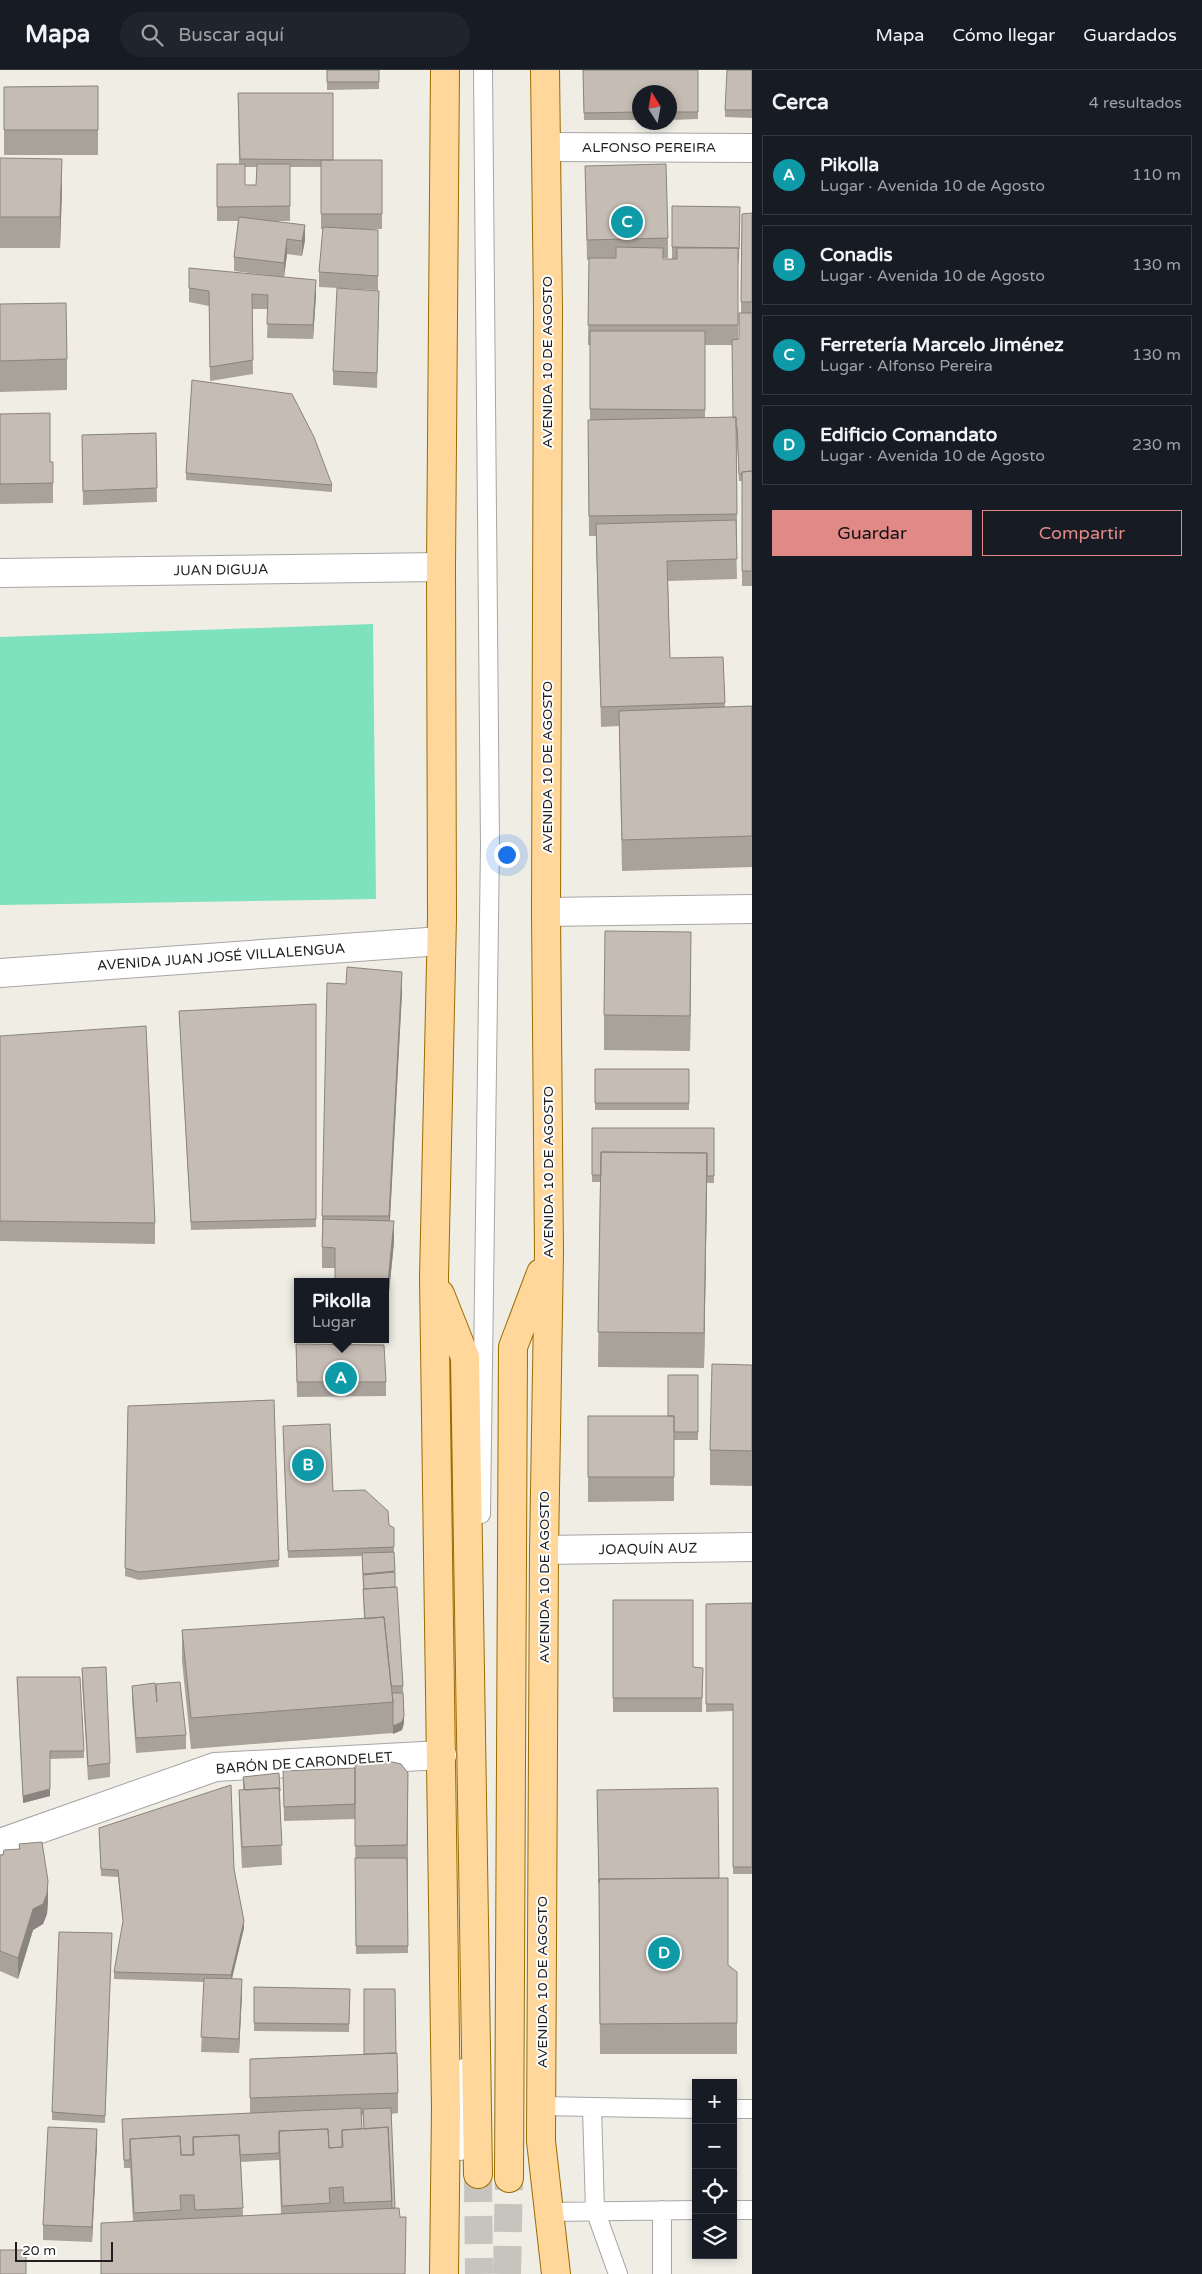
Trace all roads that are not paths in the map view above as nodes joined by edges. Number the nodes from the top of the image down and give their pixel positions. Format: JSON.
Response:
{"nodes":[{"id":1,"x":445,"y":70,"type":"edge"},
{"id":2,"x":483,"y":70,"type":"edge"},
{"id":3,"x":545,"y":70,"type":"edge"},
{"id":4,"x":546,"y":147,"type":"junction"},
{"id":5,"x":752,"y":148,"type":"edge"},
{"id":6,"x":441,"y":567,"type":"junction"},
{"id":7,"x":0,"y":574,"type":"edge"},
{"id":8,"x":752,"y":909,"type":"edge"},
{"id":9,"x":546,"y":912,"type":"junction"},
{"id":10,"x":441,"y":941,"type":"junction"},
{"id":11,"x":0,"y":973,"type":"edge"},
{"id":12,"x":548,"y":1253,"type":"junction"},
{"id":13,"x":434,"y":1278,"type":"junction"},
{"id":14,"x":752,"y":1547,"type":"edge"},
{"id":15,"x":544,"y":1550,"type":"junction"},
{"id":16,"x":442,"y":1755,"type":"junction"},
{"id":17,"x":473,"y":1824,"type":"junction"},
{"id":18,"x":0,"y":1843,"type":"edge"},
{"id":19,"x":541,"y":2106,"type":"junction"},
{"id":20,"x":592,"y":2108,"type":"junction"},
{"id":21,"x":692,"y":2108,"type":"edge"},
{"id":22,"x":737,"y":2109,"type":"edge"},
{"id":23,"x":752,"y":2109,"type":"edge"},
{"id":24,"x":460,"y":2151,"type":"dead end"},
{"id":25,"x":478,"y":2174,"type":"tunnel mouth"},
{"id":26,"x":509,"y":2178,"type":"tunnel mouth"},
{"id":27,"x":595,"y":2210,"type":"junction"},
{"id":28,"x":662,"y":2210,"type":"junction"},
{"id":29,"x":692,"y":2210,"type":"edge"},
{"id":30,"x":737,"y":2210,"type":"edge"},
{"id":31,"x":752,"y":2210,"type":"edge"},
{"id":32,"x":549,"y":2212,"type":"junction"},
{"id":33,"x":444,"y":2274,"type":"edge"},
{"id":34,"x":556,"y":2274,"type":"edge"},
{"id":35,"x":618,"y":2274,"type":"edge"},
{"id":36,"x":662,"y":2274,"type":"edge"}],
"edges":[{"from":1,"to":6,"type":"main road"},
{"from":2,"to":17,"type":"lane"},
{"from":3,"to":4,"type":"main road","name":"AVENIDA 10 DE AGOSTO"},
{"from":4,"to":5,"type":"street","name":"ALFONSO PEREIRA"},
{"from":4,"to":9,"type":"main road","name":"AVENIDA 10 DE AGOSTO"},
{"from":6,"to":7,"type":"street","name":"JUAN DIGUJA"},
{"from":6,"to":10,"type":"main road"},
{"from":8,"to":9,"type":"street"},
{"from":9,"to":12,"type":"main road","name":"AVENIDA 10 DE AGOSTO"},
{"from":10,"to":11,"type":"street","name":"AVENIDA JUAN JOSÉ VILLALENGUA"},
{"from":10,"to":13,"type":"main road"},
{"from":12,"to":15,"type":"main road","name":"AVENIDA 10 DE AGOSTO"},
{"from":12,"to":26,"type":"main road"},
{"from":13,"to":16,"type":"main road"},
{"from":13,"to":17,"type":"main road"},
{"from":14,"to":15,"type":"street","name":"JOAQUÍN AUZ"},
{"from":15,"to":19,"type":"main road","name":"AVENIDA 10 DE AGOSTO"},
{"from":16,"to":18,"type":"street","name":"BARÓN DE CARONDELET"},
{"from":16,"to":33,"type":"main road"},
{"from":17,"to":24,"type":"lane"},
{"from":17,"to":25,"type":"main road"},
{"from":19,"to":20,"type":"lane"},
{"from":19,"to":32,"type":"main road","name":"AVENIDA 10 DE AGOSTO"},
{"from":20,"to":21,"type":"lane"},
{"from":20,"to":27,"type":"lane"},
{"from":22,"to":23,"type":"lane"},
{"from":27,"to":28,"type":"lane"},
{"from":27,"to":32,"type":"lane"},
{"from":27,"to":35,"type":"lane"},
{"from":28,"to":29,"type":"lane"},
{"from":28,"to":36,"type":"lane"},
{"from":30,"to":31,"type":"lane"},
{"from":32,"to":34,"type":"main road","name":"AVENIDA 10 DE AGOSTO"}]}
